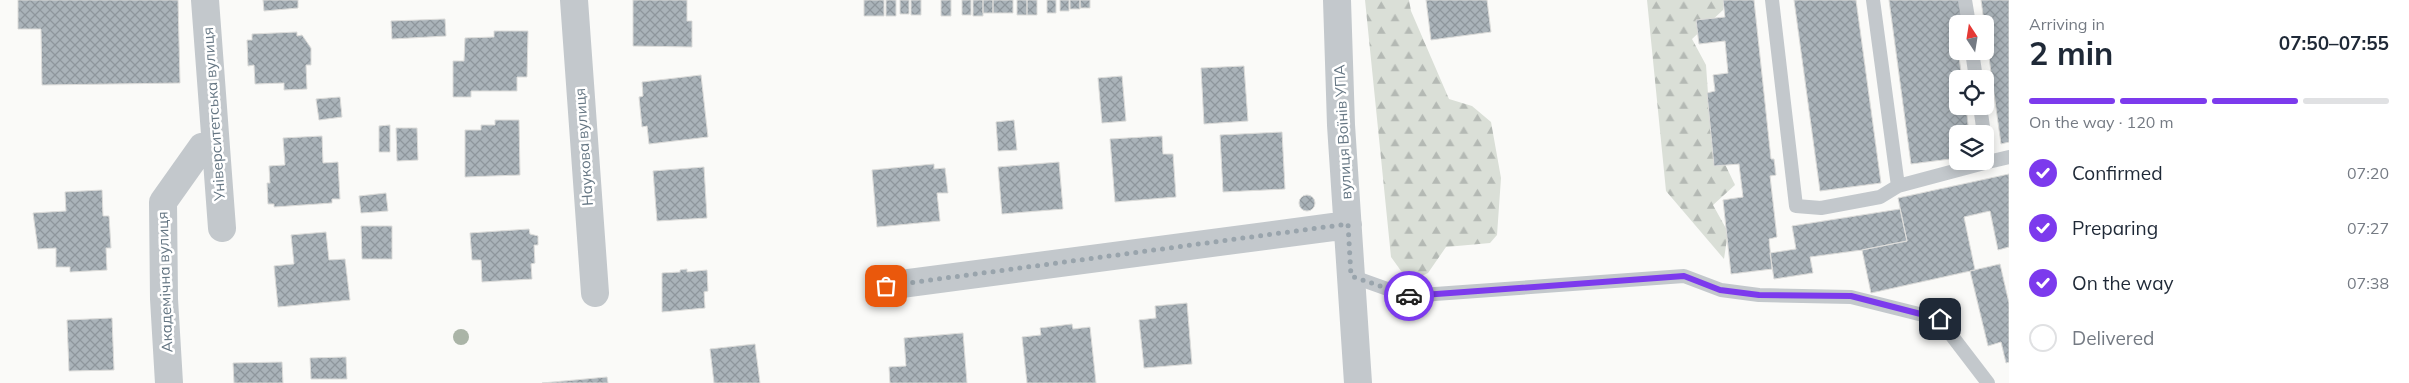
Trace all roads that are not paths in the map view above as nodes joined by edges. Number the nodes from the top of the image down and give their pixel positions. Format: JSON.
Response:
{"nodes":[{"id":1,"x":206,"y":0,"type":"edge"},
{"id":2,"x":574,"y":0,"type":"edge"},
{"id":3,"x":1337,"y":0,"type":"edge"},
{"id":4,"x":1772,"y":0,"type":"edge"},
{"id":5,"x":1873,"y":0,"type":"edge"},
{"id":6,"x":1965,"y":0,"type":"edge"},
{"id":7,"x":1967,"y":15,"type":"edge"},
{"id":8,"x":215,"y":144,"type":"junction"},
{"id":9,"x":2009,"y":157,"type":"edge"},
{"id":10,"x":1994,"y":161,"type":"edge"},
{"id":11,"x":1958,"y":170,"type":"edge"},
{"id":12,"x":1898,"y":186,"type":"junction"},
{"id":13,"x":1348,"y":224,"type":"junction"},
{"id":14,"x":222,"y":228,"type":"dead end"},
{"id":15,"x":1351,"y":276,"type":"junction"},
{"id":16,"x":886,"y":286,"type":"dead end"},
{"id":17,"x":595,"y":293,"type":"dead end"},
{"id":18,"x":169,"y":383,"type":"edge"},
{"id":19,"x":1358,"y":383,"type":"edge"},
{"id":20,"x":1988,"y":383,"type":"edge"}],
"edges":[{"from":1,"to":8,"type":"street","name":"Університетська вулиця"},
{"from":2,"to":17,"type":"street","name":"Наукова вулиця"},
{"from":3,"to":13,"type":"street","name":"вулиця Воїнів УПА"},
{"from":4,"to":12,"type":"lane"},
{"from":5,"to":12,"type":"lane"},
{"from":6,"to":7,"type":"lane"},
{"from":8,"to":14,"type":"street","name":"Університетська вулиця"},
{"from":8,"to":18,"type":"street","name":"Академічна вулиця"},
{"from":9,"to":10,"type":"lane"},
{"from":11,"to":12,"type":"lane"},
{"from":13,"to":15,"type":"street","name":"вулиця Воїнів УПА"},
{"from":13,"to":16,"type":"street"},
{"from":15,"to":19,"type":"street","name":"вулиця Воїнів УПА"},
{"from":15,"to":20,"type":"lane"}]}
